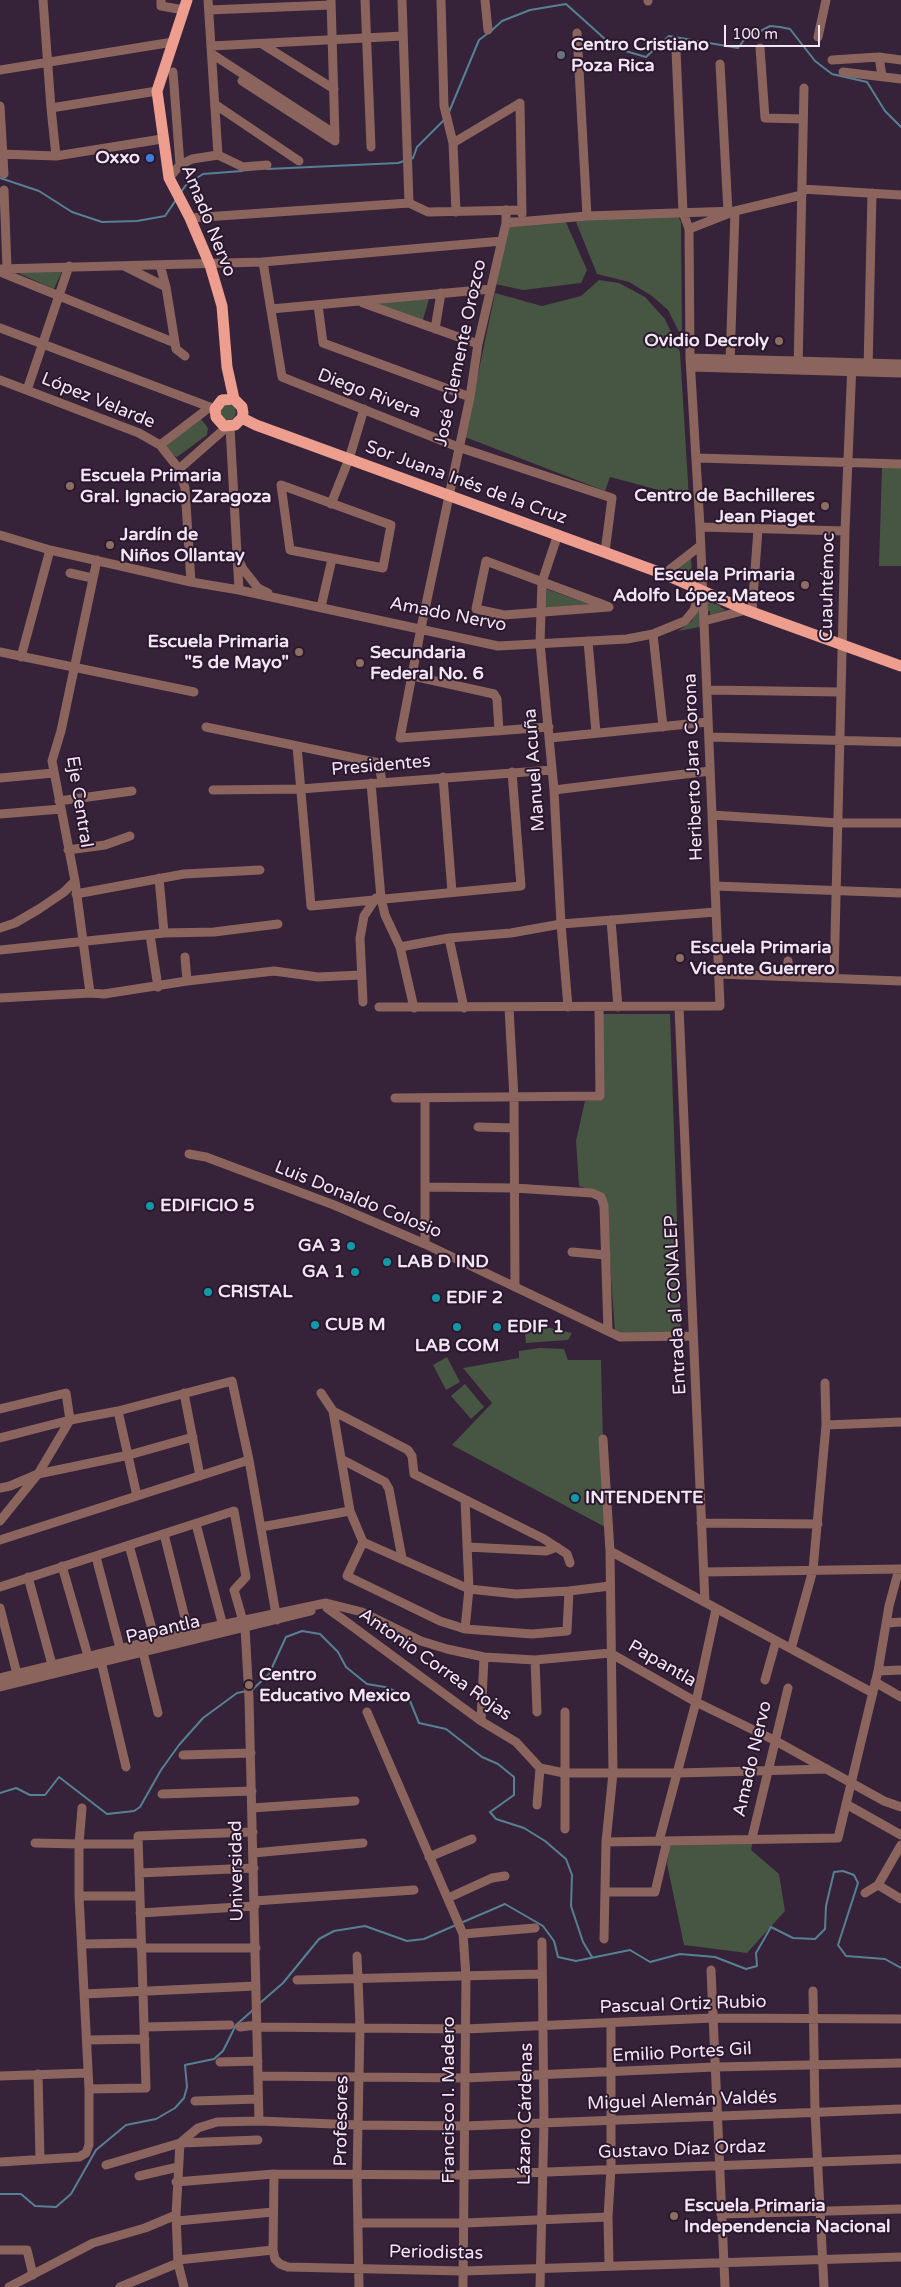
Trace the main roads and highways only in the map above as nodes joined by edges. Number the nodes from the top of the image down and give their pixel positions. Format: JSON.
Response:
{"nodes":[{"id":1,"x":185,"y":5,"type":"edge"},
{"id":2,"x":234,"y":399,"type":"junction"},
{"id":3,"x":242,"y":418,"type":"junction"},
{"id":4,"x":901,"y":666,"type":"edge"}],
"edges":[{"from":1,"to":2,"type":"main road","name":"Amado Nervo"},
{"from":2,"to":3,"type":"main road","name":"Amado Nervo"},
{"from":2,"to":3,"type":"main road"},
{"from":3,"to":4,"type":"main road","name":"Sor Juana Inés de la Cruz"}]}
